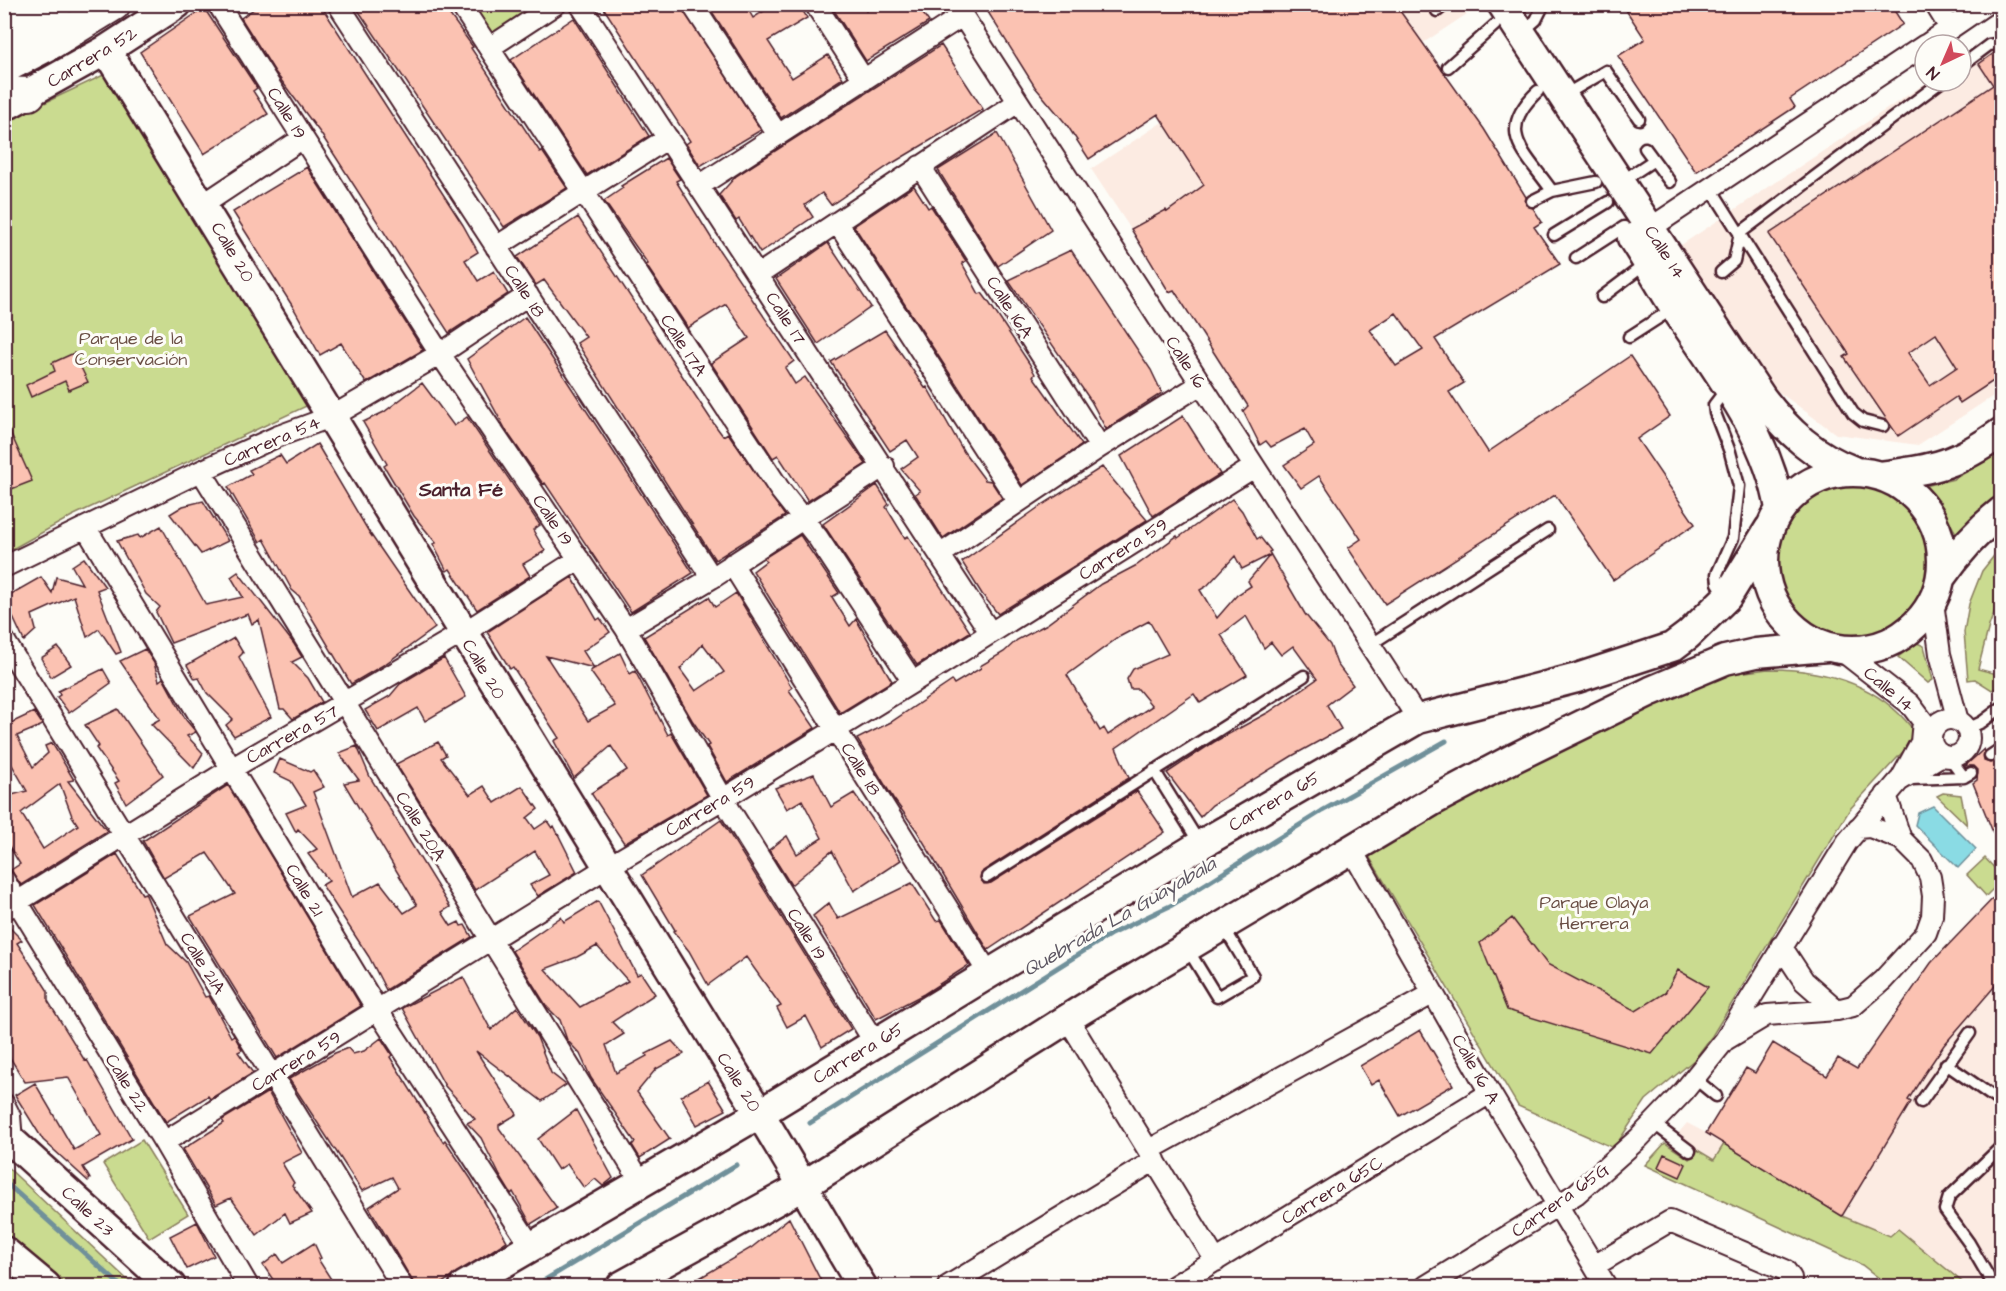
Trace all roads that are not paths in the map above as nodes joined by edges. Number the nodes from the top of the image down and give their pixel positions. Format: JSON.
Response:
{"nodes":[{"id":1,"x":56,"y":4,"type":"edge"},
{"id":2,"x":114,"y":4,"type":"edge"},
{"id":3,"x":177,"y":4,"type":"edge"},
{"id":4,"x":338,"y":4,"type":"edge"},
{"id":5,"x":460,"y":4,"type":"edge"},
{"id":6,"x":556,"y":4,"type":"edge"},
{"id":7,"x":580,"y":4,"type":"edge"},
{"id":8,"x":692,"y":4,"type":"edge"},
{"id":9,"x":815,"y":4,"type":"edge"},
{"id":10,"x":1433,"y":4,"type":"edge"},
{"id":11,"x":1446,"y":4,"type":"edge"},
{"id":12,"x":1544,"y":4,"type":"edge"},
{"id":13,"x":1935,"y":4,"type":"edge"},
{"id":14,"x":1986,"y":4,"type":"edge"},
{"id":15,"x":225,"y":7,"type":"edge"},
{"id":16,"x":958,"y":10,"type":"edge"},
{"id":17,"x":1500,"y":17,"type":"edge"},
{"id":18,"x":1950,"y":28,"type":"junction"},
{"id":19,"x":4,"y":32,"type":"edge"},
{"id":20,"x":1943,"y":33,"type":"edge"},
{"id":21,"x":2001,"y":43,"type":"edge"},
{"id":22,"x":489,"y":48,"type":"junction"},
{"id":23,"x":106,"y":50,"type":"junction"},
{"id":24,"x":1913,"y":53,"type":"edge"},
{"id":25,"x":1973,"y":57,"type":"edge"},
{"id":26,"x":4,"y":67,"type":"edge"},
{"id":27,"x":1448,"y":67,"type":"dead end"},
{"id":28,"x":864,"y":80,"type":"junction"},
{"id":29,"x":1926,"y":93,"type":"edge"},
{"id":30,"x":1550,"y":94,"type":"junction"},
{"id":31,"x":13,"y":98,"type":"edge"},
{"id":32,"x":1018,"y":102,"type":"junction"},
{"id":33,"x":1639,"y":119,"type":"dead end"},
{"id":34,"x":778,"y":135,"type":"junction"},
{"id":35,"x":303,"y":138,"type":"junction"},
{"id":36,"x":668,"y":138,"type":"junction"},
{"id":37,"x":1645,"y":148,"type":"dead end"},
{"id":38,"x":1654,"y":160,"type":"junction"},
{"id":39,"x":920,"y":166,"type":"junction"},
{"id":40,"x":1670,"y":182,"type":"dead end"},
{"id":41,"x":699,"y":186,"type":"junction"},
{"id":42,"x":1710,"y":187,"type":"junction"},
{"id":43,"x":1608,"y":189,"type":"junction"},
{"id":44,"x":1552,"y":191,"type":"junction"},
{"id":45,"x":584,"y":192,"type":"junction"},
{"id":46,"x":1532,"y":201,"type":"dead end"},
{"id":47,"x":204,"y":204,"type":"junction"},
{"id":48,"x":837,"y":222,"type":"junction"},
{"id":49,"x":1637,"y":228,"type":"junction"},
{"id":50,"x":1740,"y":234,"type":"junction"},
{"id":51,"x":1554,"y":236,"type":"dead end"},
{"id":52,"x":496,"y":247,"type":"junction"},
{"id":53,"x":1576,"y":258,"type":"dead end"},
{"id":54,"x":1648,"y":263,"type":"junction"},
{"id":55,"x":1720,"y":272,"type":"dead end"},
{"id":56,"x":758,"y":275,"type":"junction"},
{"id":57,"x":528,"y":295,"type":"junction"},
{"id":58,"x":1602,"y":297,"type":"dead end"},
{"id":59,"x":1674,"y":308,"type":"junction"},
{"id":60,"x":1629,"y":337,"type":"dead end"},
{"id":61,"x":440,"y":354,"type":"junction"},
{"id":62,"x":1201,"y":384,"type":"junction"},
{"id":63,"x":1727,"y":388,"type":"junction"},
{"id":64,"x":333,"y":416,"type":"junction"},
{"id":65,"x":1883,"y":426,"type":"dead end"},
{"id":66,"x":2001,"y":432,"type":"edge"},
{"id":67,"x":1100,"y":447,"type":"junction"},
{"id":68,"x":884,"y":466,"type":"junction"},
{"id":69,"x":1254,"y":467,"type":"junction"},
{"id":70,"x":201,"y":471,"type":"junction"},
{"id":71,"x":1867,"y":474,"type":"junction"},
{"id":72,"x":1018,"y":501,"type":"junction"},
{"id":73,"x":2001,"y":512,"type":"edge"},
{"id":74,"x":802,"y":519,"type":"junction"},
{"id":75,"x":1775,"y":519,"type":"junction"},
{"id":76,"x":86,"y":528,"type":"junction"},
{"id":77,"x":1548,"y":530,"type":"dead end"},
{"id":78,"x":941,"y":554,"type":"junction"},
{"id":79,"x":579,"y":559,"type":"junction"},
{"id":80,"x":732,"y":564,"type":"junction"},
{"id":81,"x":4,"y":567,"type":"edge"},
{"id":82,"x":712,"y":578,"type":"junction"},
{"id":83,"x":1937,"y":590,"type":"junction"},
{"id":84,"x":1727,"y":597,"type":"junction"},
{"id":85,"x":626,"y":629,"type":"junction"},
{"id":86,"x":990,"y":632,"type":"junction"},
{"id":87,"x":462,"y":634,"type":"junction"},
{"id":88,"x":4,"y":640,"type":"edge"},
{"id":89,"x":1371,"y":644,"type":"junction"},
{"id":90,"x":1834,"y":648,"type":"junction"},
{"id":91,"x":1304,"y":676,"type":"dead end"},
{"id":92,"x":913,"y":682,"type":"junction"},
{"id":93,"x":345,"y":704,"type":"junction"},
{"id":94,"x":2001,"y":707,"type":"edge"},
{"id":95,"x":2001,"y":716,"type":"edge"},
{"id":96,"x":1418,"y":719,"type":"junction"},
{"id":97,"x":1969,"y":724,"type":"junction"},
{"id":98,"x":1927,"y":725,"type":"junction"},
{"id":99,"x":836,"y":729,"type":"junction"},
{"id":100,"x":2001,"y":748,"type":"edge"},
{"id":101,"x":1946,"y":756,"type":"junction"},
{"id":102,"x":1990,"y":756,"type":"dead end"},
{"id":103,"x":231,"y":769,"type":"junction"},
{"id":104,"x":1154,"y":770,"type":"junction"},
{"id":105,"x":1892,"y":788,"type":"junction"},
{"id":106,"x":723,"y":799,"type":"junction"},
{"id":107,"x":1858,"y":828,"type":"junction"},
{"id":108,"x":125,"y":837,"type":"junction"},
{"id":109,"x":1901,"y":839,"type":"junction"},
{"id":110,"x":1200,"y":845,"type":"junction"},
{"id":111,"x":1351,"y":849,"type":"junction"},
{"id":112,"x":606,"y":867,"type":"junction"},
{"id":113,"x":987,"y":877,"type":"dead end"},
{"id":114,"x":4,"y":880,"type":"edge"},
{"id":115,"x":11,"y":906,"type":"edge"},
{"id":116,"x":1223,"y":926,"type":"junction"},
{"id":117,"x":491,"y":940,"type":"junction"},
{"id":118,"x":1781,"y":946,"type":"junction"},
{"id":119,"x":1187,"y":947,"type":"junction"},
{"id":120,"x":989,"y":974,"type":"junction"},
{"id":121,"x":1432,"y":993,"type":"junction"},
{"id":122,"x":1837,"y":1010,"type":"junction"},
{"id":123,"x":378,"y":1011,"type":"junction"},
{"id":124,"x":1068,"y":1019,"type":"junction"},
{"id":125,"x":1970,"y":1033,"type":"dead end"},
{"id":126,"x":1725,"y":1040,"type":"junction"},
{"id":127,"x":875,"y":1043,"type":"junction"},
{"id":128,"x":1946,"y":1065,"type":"junction"},
{"id":129,"x":272,"y":1076,"type":"junction"},
{"id":130,"x":1694,"y":1078,"type":"junction"},
{"id":131,"x":1490,"y":1093,"type":"junction"},
{"id":132,"x":1716,"y":1096,"type":"dead end"},
{"id":133,"x":1921,"y":1102,"type":"dead end"},
{"id":134,"x":4,"y":1104,"type":"edge"},
{"id":135,"x":2001,"y":1104,"type":"edge"},
{"id":136,"x":759,"y":1114,"type":"junction"},
{"id":137,"x":1653,"y":1123,"type":"junction"},
{"id":138,"x":8,"y":1138,"type":"edge"},
{"id":139,"x":164,"y":1142,"type":"junction"},
{"id":140,"x":2001,"y":1146,"type":"edge"},
{"id":141,"x":1690,"y":1151,"type":"dead end"},
{"id":142,"x":1152,"y":1155,"type":"junction"},
{"id":143,"x":641,"y":1182,"type":"junction"},
{"id":144,"x":801,"y":1187,"type":"junction"},
{"id":145,"x":1557,"y":1205,"type":"junction"},
{"id":146,"x":531,"y":1246,"type":"junction"},
{"id":147,"x":4,"y":1251,"type":"edge"},
{"id":148,"x":1216,"y":1261,"type":"junction"},
{"id":149,"x":1594,"y":1266,"type":"junction"},
{"id":150,"x":1787,"y":1278,"type":"edge"},
{"id":151,"x":1437,"y":1284,"type":"edge"},
{"id":152,"x":46,"y":1287,"type":"edge"},
{"id":153,"x":171,"y":1287,"type":"edge"},
{"id":154,"x":248,"y":1287,"type":"edge"},
{"id":155,"x":402,"y":1287,"type":"edge"},
{"id":156,"x":464,"y":1287,"type":"edge"},
{"id":157,"x":621,"y":1287,"type":"edge"},
{"id":158,"x":862,"y":1287,"type":"edge"},
{"id":159,"x":948,"y":1287,"type":"edge"},
{"id":160,"x":1174,"y":1287,"type":"edge"},
{"id":161,"x":1606,"y":1287,"type":"edge"},
{"id":162,"x":1994,"y":1287,"type":"edge"}],
"edges":[{"from":1,"to":19,"type":"main road"},
{"from":2,"to":26,"type":"main road","name":"Carrera 52"},
{"from":3,"to":23,"type":"main road","name":"Carrera 52"},
{"from":4,"to":52,"type":"street","name":"Calle 18"},
{"from":5,"to":22,"type":"street","name":"Calle 17A"},
{"from":6,"to":22,"type":"street"},
{"from":7,"to":36,"type":"street","name":"Calle 17"},
{"from":8,"to":34,"type":"street"},
{"from":9,"to":28,"type":"street"},
{"from":10,"to":11,"type":"lane"},
{"from":12,"to":17,"type":"lane"},
{"from":13,"to":18,"type":"street"},
{"from":14,"to":18,"type":"street"},
{"from":15,"to":35,"type":"street","name":"Calle 19"},
{"from":16,"to":28,"type":"street"},
{"from":16,"to":32,"type":"street","name":"Calle 16"},
{"from":17,"to":27,"type":"lane"},
{"from":17,"to":30,"type":"main road","name":"Calle 14"},
{"from":18,"to":20,"type":"street"},
{"from":21,"to":25,"type":"lane"},
{"from":22,"to":45,"type":"street","name":"Calle 17A"},
{"from":23,"to":31,"type":"main road","name":"Carrera 52"},
{"from":23,"to":47,"type":"main road","name":"Calle 20"},
{"from":24,"to":42,"type":"street"},
{"from":28,"to":34,"type":"street"},
{"from":29,"to":50,"type":"lane"},
{"from":30,"to":33,"type":"lane"},
{"from":30,"to":43,"type":"main road","name":"Calle 14"},
{"from":30,"to":44,"type":"lane"},
{"from":32,"to":39,"type":"street"},
{"from":32,"to":62,"type":"street","name":"Calle 16"},
{"from":34,"to":41,"type":"street"},
{"from":35,"to":47,"type":"street"},
{"from":35,"to":61,"type":"street","name":"Calle 19"},
{"from":36,"to":41,"type":"street","name":"Calle 17"},
{"from":36,"to":45,"type":"street"},
{"from":37,"to":38,"type":"lane"},
{"from":38,"to":40,"type":"lane"},
{"from":38,"to":43,"type":"lane"},
{"from":39,"to":48,"type":"street"},
{"from":39,"to":67,"type":"street","name":"Calle 16A"},
{"from":41,"to":56,"type":"street","name":"Calle 17"},
{"from":42,"to":49,"type":"street"},
{"from":42,"to":50,"type":"lane"},
{"from":43,"to":44,"type":"lane"},
{"from":43,"to":49,"type":"main road","name":"Calle 14"},
{"from":43,"to":51,"type":"lane"},
{"from":44,"to":46,"type":"lane"},
{"from":45,"to":52,"type":"street"},
{"from":45,"to":74,"type":"street","name":"Calle 17A"},
{"from":47,"to":64,"type":"main road","name":"Calle 20"},
{"from":48,"to":56,"type":"street"},
{"from":48,"to":72,"type":"street"},
{"from":49,"to":53,"type":"lane"},
{"from":49,"to":54,"type":"main road","name":"Calle 14"},
{"from":49,"to":71,"type":"main road","name":"Calle 14"},
{"from":50,"to":55,"type":"lane"},
{"from":50,"to":65,"type":"lane"},
{"from":52,"to":57,"type":"street","name":"Calle 18"},
{"from":54,"to":58,"type":"lane"},
{"from":54,"to":59,"type":"main road","name":"Calle 14"},
{"from":56,"to":68,"type":"street","name":"Calle 17"},
{"from":57,"to":61,"type":"street","name":"Carrera 54"},
{"from":57,"to":82,"type":"street","name":"Calle 18"},
{"from":59,"to":60,"type":"lane"},
{"from":59,"to":63,"type":"main road","name":"Calle 14"},
{"from":61,"to":64,"type":"street","name":"Carrera 54"},
{"from":61,"to":79,"type":"street","name":"Calle 19"},
{"from":62,"to":67,"type":"street"},
{"from":62,"to":69,"type":"street","name":"Calle 16"},
{"from":63,"to":75,"type":"main road","name":"Calle 14"},
{"from":63,"to":84,"type":"lane"},
{"from":64,"to":70,"type":"street","name":"Carrera 54"},
{"from":64,"to":87,"type":"main road","name":"Calle 20"},
{"from":66,"to":71,"type":"main road"},
{"from":67,"to":72,"type":"street"},
{"from":68,"to":74,"type":"street"},
{"from":68,"to":78,"type":"street","name":"Calle 17"},
{"from":69,"to":86,"type":"street","name":"Carrera 59"},
{"from":69,"to":89,"type":"street","name":"Calle 16"},
{"from":70,"to":76,"type":"street","name":"Carrera 54"},
{"from":70,"to":93,"type":"street","name":"Calle 20A"},
{"from":71,"to":75,"type":"main road"},
{"from":71,"to":83,"type":"main road"},
{"from":72,"to":78,"type":"street"},
{"from":73,"to":83,"type":"main road"},
{"from":74,"to":80,"type":"street"},
{"from":74,"to":92,"type":"street","name":"Calle 17A"},
{"from":75,"to":84,"type":"main road","name":"Carrera 65"},
{"from":75,"to":90,"type":"main road"},
{"from":76,"to":81,"type":"street","name":"Carrera 54"},
{"from":76,"to":103,"type":"street","name":"Calle 21"},
{"from":77,"to":89,"type":"lane"},
{"from":78,"to":86,"type":"street","name":"Calle 17"},
{"from":79,"to":85,"type":"street","name":"Calle 19"},
{"from":79,"to":87,"type":"street","name":"Carrera 57"},
{"from":80,"to":82,"type":"street"},
{"from":80,"to":99,"type":"street","name":"Calle 18"},
{"from":82,"to":85,"type":"street"},
{"from":83,"to":90,"type":"main road"},
{"from":83,"to":97,"type":"street"},
{"from":84,"to":96,"type":"main road","name":"Carrera 65"},
{"from":85,"to":106,"type":"street","name":"Calle 19"},
{"from":86,"to":92,"type":"street","name":"Carrera 59"},
{"from":87,"to":93,"type":"street","name":"Carrera 57"},
{"from":87,"to":112,"type":"main road","name":"Calle 20"},
{"from":88,"to":108,"type":"street","name":"Calle 21A"},
{"from":89,"to":96,"type":"street","name":"Calle 16"},
{"from":90,"to":98,"type":"street","name":"Calle 14"},
{"from":90,"to":111,"type":"main road"},
{"from":91,"to":104,"type":"lane"},
{"from":92,"to":99,"type":"street","name":"Carrera 59"},
{"from":93,"to":103,"type":"street","name":"Carrera 57"},
{"from":93,"to":117,"type":"street","name":"Calle 20A"},
{"from":94,"to":97,"type":"lane"},
{"from":95,"to":97,"type":"lane"},
{"from":96,"to":110,"type":"main road","name":"Carrera 65"},
{"from":97,"to":98,"type":"street"},
{"from":97,"to":101,"type":"street"},
{"from":98,"to":101,"type":"street"},
{"from":98,"to":105,"type":"street"},
{"from":99,"to":106,"type":"street","name":"Carrera 59"},
{"from":99,"to":120,"type":"street","name":"Calle 18"},
{"from":100,"to":102,"type":"lane"},
{"from":101,"to":105,"type":"street","name":"Carrera 65G"},
{"from":101,"to":105,"type":"lane"},
{"from":103,"to":108,"type":"street","name":"Carrera 57"},
{"from":103,"to":123,"type":"street","name":"Calle 21"},
{"from":104,"to":110,"type":"lane"},
{"from":104,"to":113,"type":"lane"},
{"from":105,"to":107,"type":"street","name":"Carrera 65G"},
{"from":105,"to":109,"type":"street","name":"Carrera 65G"},
{"from":106,"to":112,"type":"street","name":"Carrera 59"},
{"from":106,"to":127,"type":"street","name":"Calle 19"},
{"from":107,"to":109,"type":"street","name":"Carrera 65G"},
{"from":107,"to":118,"type":"street","name":"Carrera 65G"},
{"from":108,"to":115,"type":"street","name":"Carrera 57"},
{"from":108,"to":129,"type":"street","name":"Calle 21A"},
{"from":109,"to":122,"type":"street","name":"Carrera 65G"},
{"from":110,"to":120,"type":"main road","name":"Carrera 65"},
{"from":111,"to":116,"type":"main road"},
{"from":111,"to":121,"type":"street","name":"Calle 16 A"},
{"from":112,"to":117,"type":"street","name":"Carrera 59"},
{"from":112,"to":136,"type":"main road","name":"Calle 20"},
{"from":114,"to":115,"type":"street","name":"Calle 22"},
{"from":115,"to":139,"type":"street","name":"Calle 22"},
{"from":116,"to":119,"type":"main road"},
{"from":116,"to":119,"type":"lane"},
{"from":117,"to":123,"type":"street","name":"Carrera 59"},
{"from":117,"to":143,"type":"street","name":"Calle 20A"},
{"from":118,"to":122,"type":"street"},
{"from":118,"to":126,"type":"street","name":"Carrera 65G"},
{"from":119,"to":124,"type":"main road"},
{"from":120,"to":127,"type":"main road","name":"Carrera 65"},
{"from":121,"to":131,"type":"street","name":"Calle 16 A"},
{"from":121,"to":142,"type":"street"},
{"from":122,"to":126,"type":"street","name":"Carrera 65G"},
{"from":123,"to":129,"type":"street","name":"Carrera 59"},
{"from":123,"to":146,"type":"street","name":"Calle 21"},
{"from":124,"to":142,"type":"street"},
{"from":124,"to":144,"type":"main road"},
{"from":125,"to":128,"type":"lane"},
{"from":126,"to":130,"type":"street","name":"Carrera 65G"},
{"from":127,"to":136,"type":"main road","name":"Carrera 65"},
{"from":128,"to":133,"type":"lane"},
{"from":128,"to":135,"type":"lane"},
{"from":129,"to":139,"type":"street","name":"Carrera 59"},
{"from":129,"to":155,"type":"street","name":"Calle 21A"},
{"from":130,"to":132,"type":"lane"},
{"from":130,"to":137,"type":"street","name":"Carrera 65G"},
{"from":131,"to":145,"type":"street","name":"Calle 16 A"},
{"from":131,"to":148,"type":"street","name":"Carrera 65C"},
{"from":134,"to":138,"type":"street"},
{"from":136,"to":143,"type":"main road","name":"Carrera 65"},
{"from":136,"to":144,"type":"main road","name":"Calle 20"},
{"from":137,"to":141,"type":"lane"},
{"from":137,"to":145,"type":"street","name":"Carrera 65G"},
{"from":138,"to":153,"type":"main road","name":"Calle 23"},
{"from":139,"to":154,"type":"street","name":"Calle 22"},
{"from":140,"to":162,"type":"lane"},
{"from":142,"to":148,"type":"street"},
{"from":142,"to":159,"type":"street"},
{"from":143,"to":146,"type":"main road","name":"Carrera 65"},
{"from":144,"to":157,"type":"main road"},
{"from":144,"to":158,"type":"main road","name":"Calle 20"},
{"from":145,"to":149,"type":"street","name":"Calle 16 A"},
{"from":145,"to":151,"type":"street","name":"Carrera 65G"},
{"from":146,"to":156,"type":"main road","name":"Carrera 65"},
{"from":147,"to":152,"type":"main road"},
{"from":148,"to":160,"type":"street","name":"Carrera 65C"},
{"from":149,"to":150,"type":"street"},
{"from":149,"to":161,"type":"street","name":"Calle 16 A"}]}
